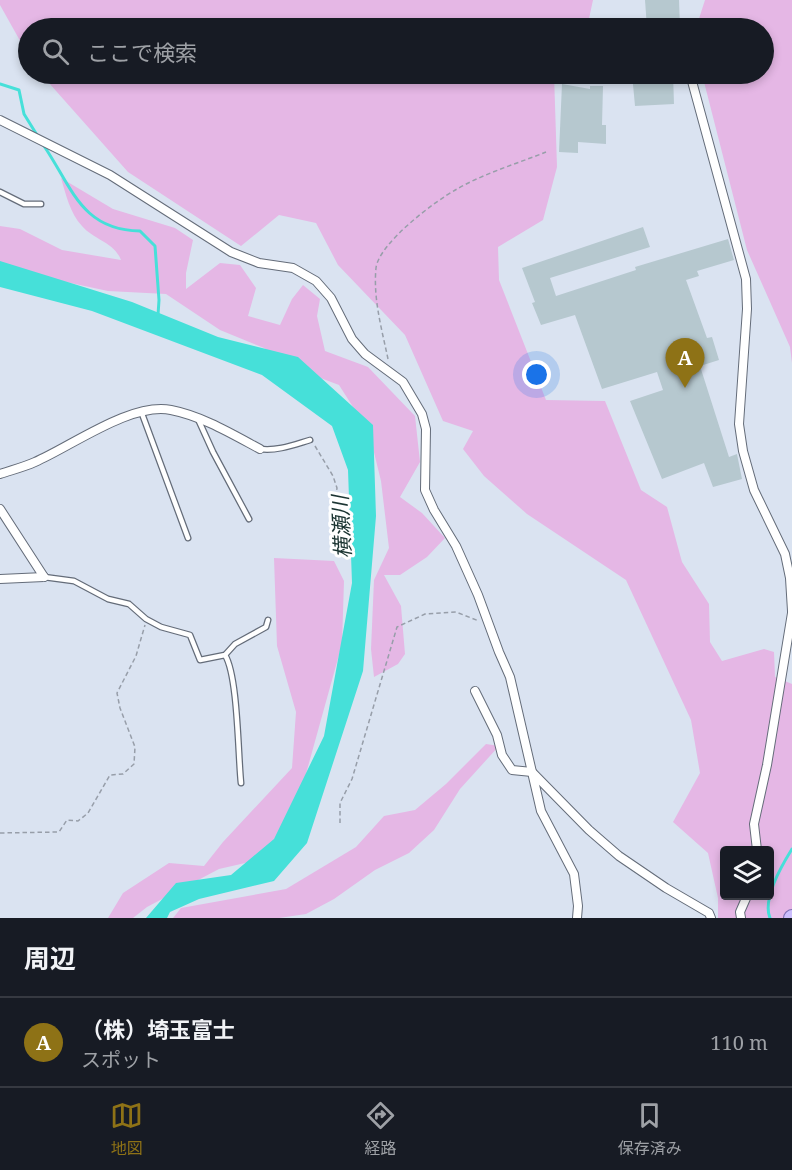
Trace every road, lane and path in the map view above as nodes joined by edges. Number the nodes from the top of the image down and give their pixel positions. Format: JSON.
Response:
{"nodes":[{"id":1,"x":693,"y":84,"type":"edge"},
{"id":2,"x":0,"y":120,"type":"edge"},
{"id":3,"x":546,"y":152,"type":"dead end"},
{"id":4,"x":0,"y":192,"type":"edge"},
{"id":5,"x":41,"y":204,"type":"dead end"},
{"id":6,"x":391,"y":372,"type":"junction"},
{"id":7,"x":141,"y":411,"type":"junction"},
{"id":8,"x":198,"y":419,"type":"junction"},
{"id":9,"x":310,"y":440,"type":"joint"},
{"id":10,"x":260,"y":449,"type":"joint"},
{"id":11,"x":0,"y":474,"type":"edge"},
{"id":12,"x":0,"y":509,"type":"edge"},
{"id":13,"x":249,"y":519,"type":"dead end"},
{"id":14,"x":330,"y":526,"type":"dead end"},
{"id":15,"x":188,"y":538,"type":"dead end"},
{"id":16,"x":44,"y":577,"type":"junction"},
{"id":17,"x":0,"y":579,"type":"edge"},
{"id":18,"x":792,"y":612,"type":"edge"},
{"id":19,"x":146,"y":618,"type":"junction"},
{"id":20,"x":268,"y":620,"type":"dead end"},
{"id":21,"x":488,"y":625,"type":"junction"},
{"id":22,"x":225,"y":656,"type":"junction"},
{"id":23,"x":475,"y":691,"type":"dead end"},
{"id":24,"x":532,"y":772,"type":"junction"},
{"id":25,"x":241,"y":783,"type":"dead end"},
{"id":26,"x":340,"y":823,"type":"dead end"},
{"id":27,"x":0,"y":833,"type":"edge"},
{"id":28,"x":757,"y":846,"type":"edge"},
{"id":29,"x":745,"y":900,"type":"edge"},
{"id":30,"x":577,"y":918,"type":"edge"},
{"id":31,"x":711,"y":918,"type":"edge"},
{"id":32,"x":741,"y":918,"type":"edge"}],
"edges":[{"from":1,"to":18,"type":"street"},
{"from":2,"to":6,"type":"street"},
{"from":3,"to":6,"type":"path"},
{"from":4,"to":5,"type":"lane"},
{"from":6,"to":21,"type":"street"},
{"from":7,"to":8,"type":"street"},
{"from":7,"to":11,"type":"street"},
{"from":7,"to":15,"type":"lane"},
{"from":8,"to":10,"type":"street"},
{"from":8,"to":13,"type":"lane"},
{"from":9,"to":10,"type":"lane"},
{"from":9,"to":14,"type":"path"},
{"from":12,"to":16,"type":"street"},
{"from":16,"to":17,"type":"street"},
{"from":16,"to":19,"type":"lane"},
{"from":18,"to":28,"type":"street"},
{"from":19,"to":22,"type":"lane"},
{"from":19,"to":27,"type":"path"},
{"from":20,"to":22,"type":"lane"},
{"from":21,"to":24,"type":"street"},
{"from":21,"to":26,"type":"path"},
{"from":22,"to":25,"type":"lane"},
{"from":23,"to":24,"type":"street"},
{"from":24,"to":30,"type":"street"},
{"from":24,"to":31,"type":"street"},
{"from":29,"to":32,"type":"street"}]}
